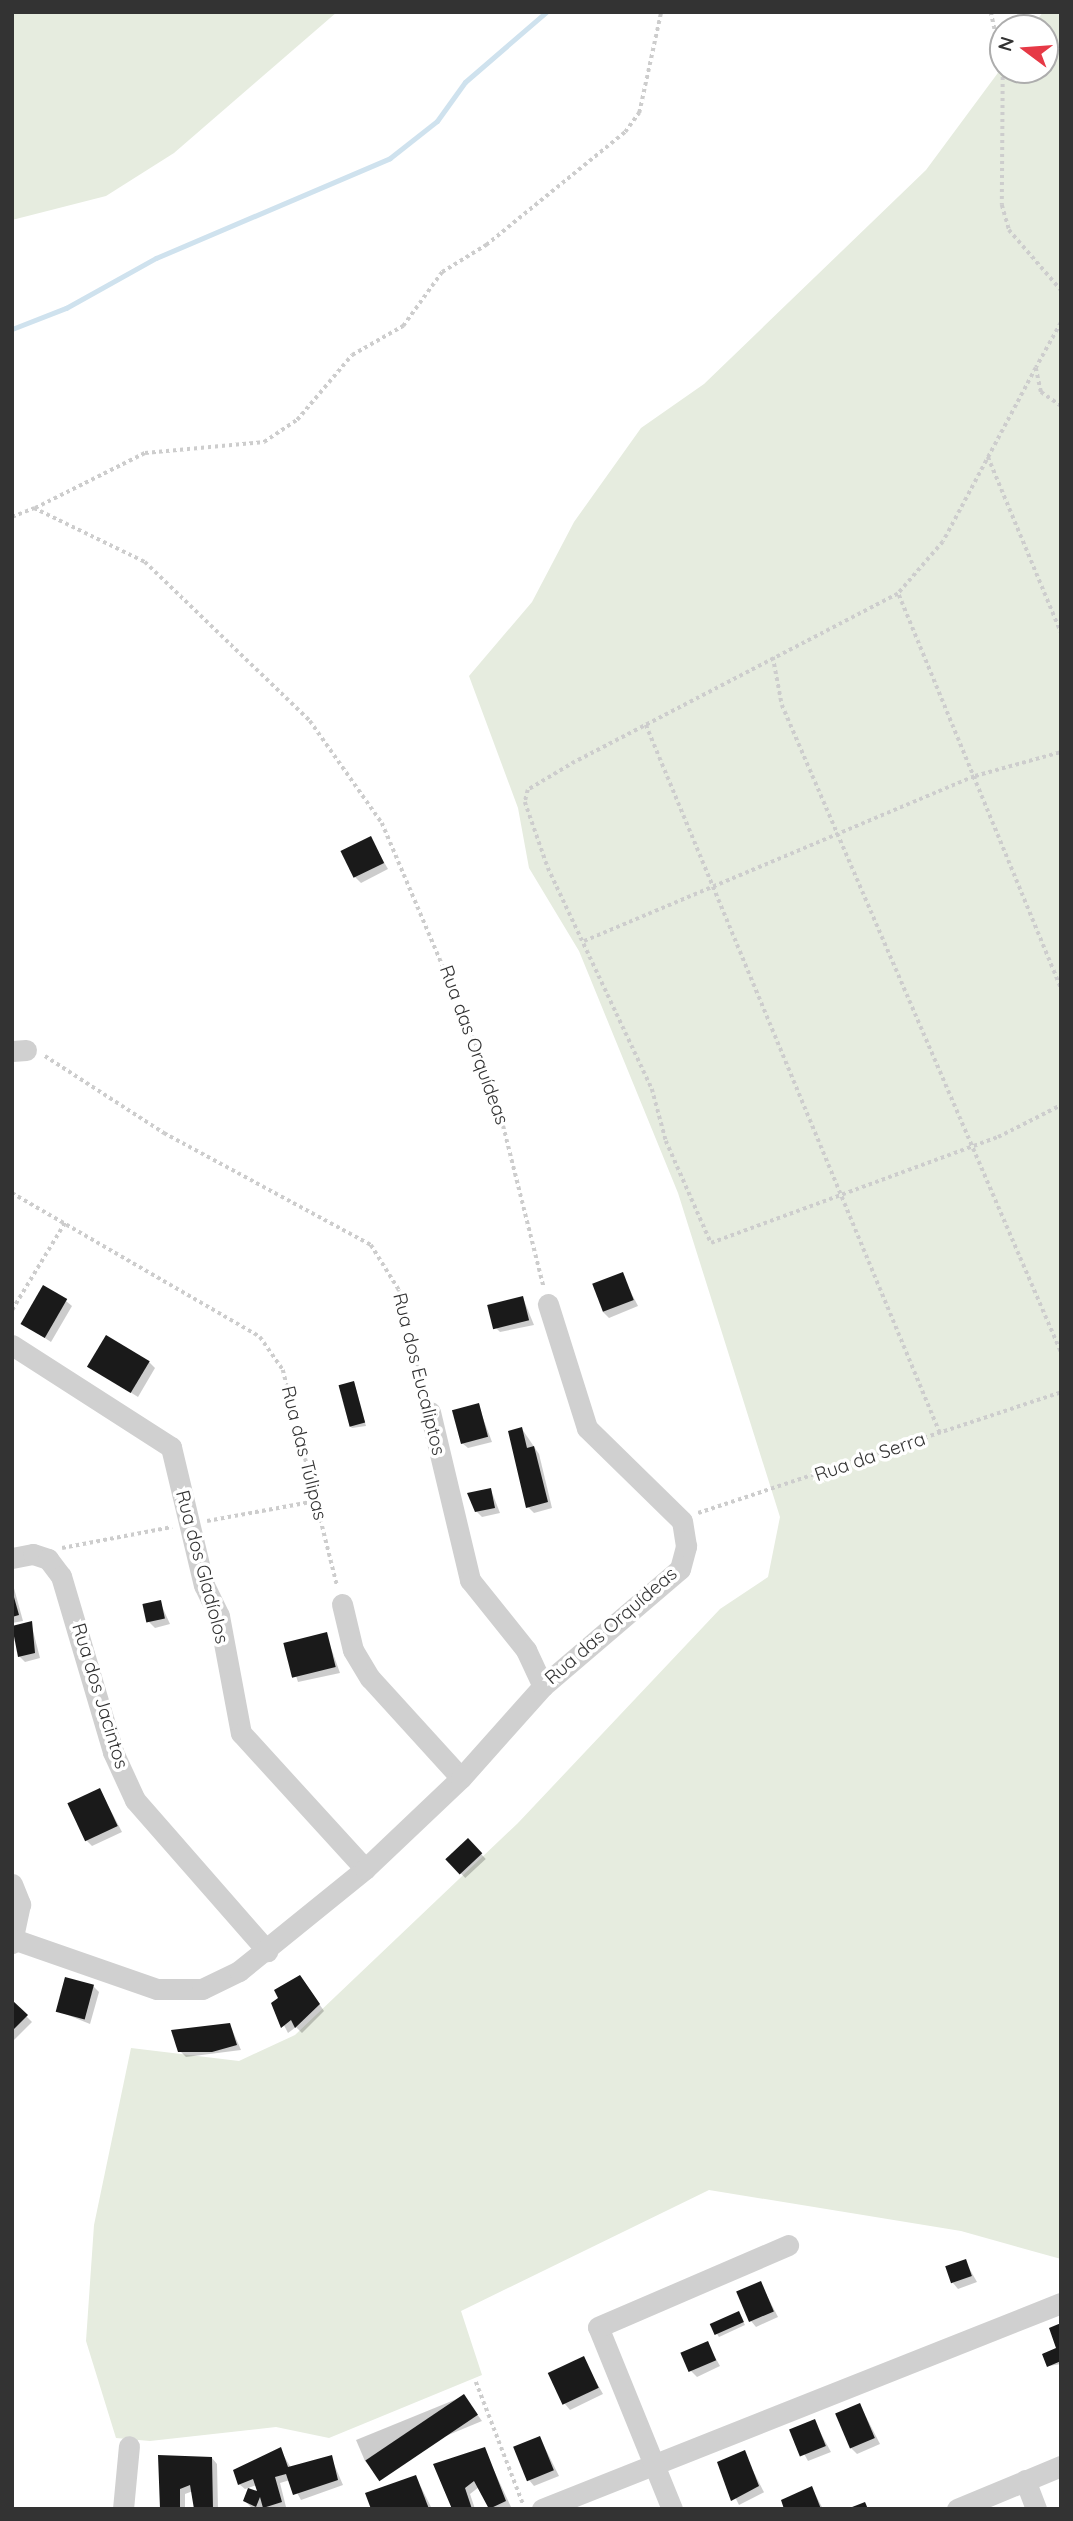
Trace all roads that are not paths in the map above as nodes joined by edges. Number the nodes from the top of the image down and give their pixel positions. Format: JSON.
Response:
{"nodes":[{"id":1,"x":548,"y":1304,"type":"road end"},
{"id":2,"x":12,"y":1345,"type":"edge"},
{"id":3,"x":430,"y":1412,"type":"road end"},
{"id":4,"x":22,"y":1556,"type":"edge"},
{"id":5,"x":342,"y":1604,"type":"road end"},
{"id":6,"x":543,"y":1686,"type":"junction"},
{"id":7,"x":461,"y":1778,"type":"junction"},
{"id":8,"x":365,"y":1869,"type":"junction"},
{"id":9,"x":12,"y":1884,"type":"edge"},
{"id":10,"x":14,"y":1942,"type":"edge"},
{"id":11,"x":267,"y":1951,"type":"junction"},
{"id":12,"x":788,"y":2245,"type":"dead end"},
{"id":13,"x":1061,"y":2303,"type":"edge"},
{"id":14,"x":129,"y":2446,"type":"dead end"},
{"id":15,"x":654,"y":2465,"type":"junction"},
{"id":16,"x":1061,"y":2466,"type":"edge"},
{"id":17,"x":1025,"y":2480,"type":"junction"},
{"id":18,"x":123,"y":2509,"type":"edge"},
{"id":19,"x":542,"y":2509,"type":"edge"},
{"id":20,"x":672,"y":2509,"type":"edge"},
{"id":21,"x":957,"y":2509,"type":"edge"},
{"id":22,"x":1036,"y":2509,"type":"edge"}],
"edges":[{"from":1,"to":6,"type":"street","name":"Rua das Orquídeas"},
{"from":2,"to":8,"type":"street","name":"Rua dos Gladíolos"},
{"from":3,"to":6,"type":"street","name":"Rua dos Eucaliptos"},
{"from":4,"to":11,"type":"street","name":"Rua dos Jacintos"},
{"from":5,"to":7,"type":"street"},
{"from":6,"to":7,"type":"street","name":"Rua das Orquídeas"},
{"from":7,"to":8,"type":"street","name":"Rua das Orquídeas"},
{"from":8,"to":11,"type":"street","name":"Rua das Orquídeas"},
{"from":9,"to":10,"type":"street"},
{"from":10,"to":11,"type":"street","name":"Rua das Orquídeas"},
{"from":12,"to":15,"type":"street"},
{"from":13,"to":15,"type":"street"},
{"from":14,"to":18,"type":"street"},
{"from":15,"to":19,"type":"street"},
{"from":15,"to":20,"type":"street"},
{"from":16,"to":17,"type":"street"},
{"from":17,"to":21,"type":"street"},
{"from":17,"to":22,"type":"street"}]}
